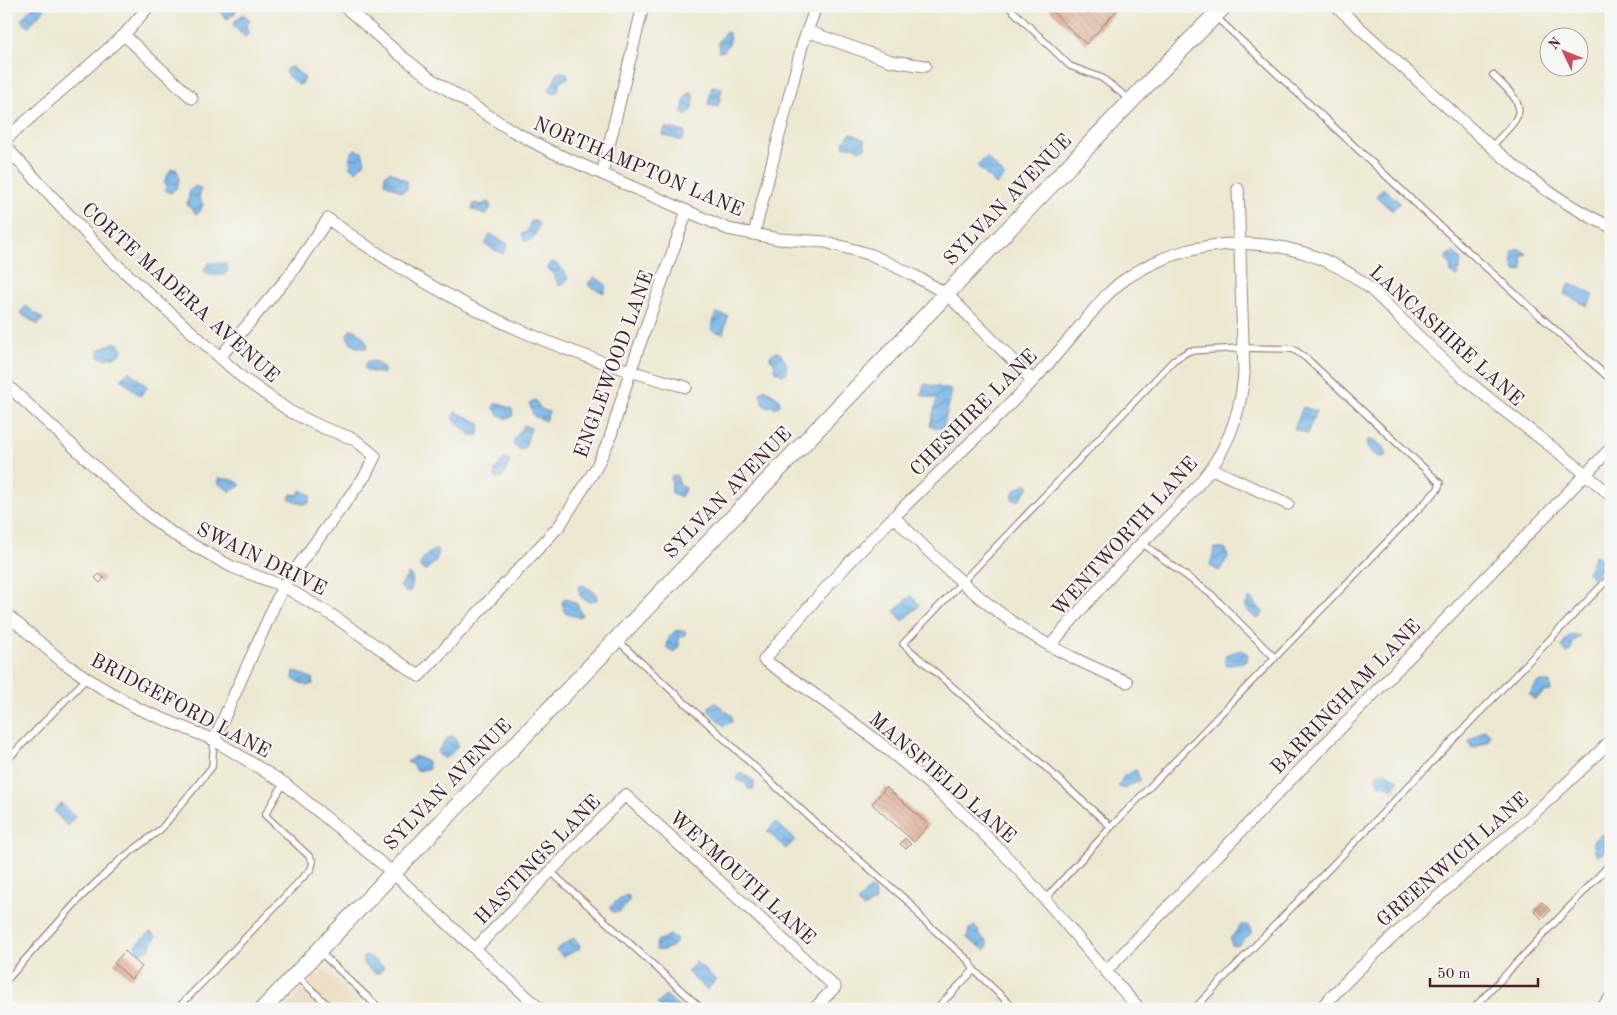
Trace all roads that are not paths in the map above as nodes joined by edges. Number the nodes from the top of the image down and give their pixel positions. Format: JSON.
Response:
{"nodes":[{"id":1,"x":149,"y":6,"type":"edge"},
{"id":2,"x":344,"y":6,"type":"edge"},
{"id":3,"x":643,"y":6,"type":"edge"},
{"id":4,"x":816,"y":6,"type":"edge"},
{"id":5,"x":1008,"y":6,"type":"edge"},
{"id":6,"x":1336,"y":6,"type":"edge"},
{"id":7,"x":1220,"y":11,"type":"edge"},
{"id":8,"x":807,"y":31,"type":"junction"},
{"id":9,"x":124,"y":35,"type":"junction"},
{"id":10,"x":925,"y":66,"type":"dead end"},
{"id":11,"x":1493,"y":75,"type":"dead end"},
{"id":12,"x":192,"y":98,"type":"dead end"},
{"id":13,"x":1131,"y":100,"type":"junction"},
{"id":14,"x":6,"y":139,"type":"edge"},
{"id":15,"x":6,"y":146,"type":"edge"},
{"id":16,"x":1490,"y":147,"type":"junction"},
{"id":17,"x":602,"y":174,"type":"junction"},
{"id":18,"x":1238,"y":189,"type":"dead end"},
{"id":19,"x":687,"y":211,"type":"junction"},
{"id":20,"x":1611,"y":227,"type":"edge"},
{"id":21,"x":754,"y":234,"type":"junction"},
{"id":22,"x":1239,"y":244,"type":"junction"},
{"id":23,"x":947,"y":294,"type":"junction"},
{"id":24,"x":1243,"y":348,"type":"junction"},
{"id":25,"x":220,"y":357,"type":"junction"},
{"id":26,"x":630,"y":372,"type":"junction"},
{"id":27,"x":1611,"y":380,"type":"edge"},
{"id":28,"x":1033,"y":381,"type":"junction"},
{"id":29,"x":6,"y":384,"type":"edge"},
{"id":30,"x":686,"y":387,"type":"dead end"},
{"id":31,"x":1611,"y":448,"type":"edge"},
{"id":32,"x":1212,"y":469,"type":"junction"},
{"id":33,"x":1586,"y":472,"type":"junction"},
{"id":34,"x":1611,"y":496,"type":"edge"},
{"id":35,"x":1288,"y":504,"type":"dead end"},
{"id":36,"x":894,"y":517,"type":"junction"},
{"id":37,"x":1142,"y":543,"type":"junction"},
{"id":38,"x":1611,"y":576,"type":"edge"},
{"id":39,"x":960,"y":581,"type":"junction"},
{"id":40,"x":283,"y":586,"type":"junction"},
{"id":41,"x":6,"y":614,"type":"edge"},
{"id":42,"x":615,"y":639,"type":"junction"},
{"id":43,"x":1050,"y":646,"type":"junction"},
{"id":44,"x":1275,"y":658,"type":"junction"},
{"id":45,"x":764,"y":660,"type":"joint"},
{"id":46,"x":419,"y":676,"type":"joint"},
{"id":47,"x":87,"y":678,"type":"junction"},
{"id":48,"x":1127,"y":682,"type":"dead end"},
{"id":49,"x":214,"y":740,"type":"junction"},
{"id":50,"x":1611,"y":740,"type":"edge"},
{"id":51,"x":6,"y":761,"type":"edge"},
{"id":52,"x":284,"y":783,"type":"junction"},
{"id":53,"x":625,"y":795,"type":"joint"},
{"id":54,"x":1111,"y":828,"type":"junction"},
{"id":55,"x":1611,"y":863,"type":"edge"},
{"id":56,"x":392,"y":872,"type":"junction"},
{"id":57,"x":550,"y":872,"type":"junction"},
{"id":58,"x":1045,"y":899,"type":"junction"},
{"id":59,"x":475,"y":949,"type":"junction"},
{"id":60,"x":318,"y":950,"type":"junction"},
{"id":61,"x":974,"y":970,"type":"junction"},
{"id":62,"x":1106,"y":970,"type":"junction"},
{"id":63,"x":295,"y":974,"type":"junction"},
{"id":64,"x":6,"y":981,"type":"edge"},
{"id":65,"x":1611,"y":998,"type":"edge"},
{"id":66,"x":176,"y":1009,"type":"edge"},
{"id":67,"x":263,"y":1009,"type":"edge"},
{"id":68,"x":332,"y":1009,"type":"edge"},
{"id":69,"x":380,"y":1009,"type":"edge"},
{"id":70,"x":540,"y":1009,"type":"edge"},
{"id":71,"x":702,"y":1009,"type":"edge"},
{"id":72,"x":814,"y":1009,"type":"edge"},
{"id":73,"x":936,"y":1009,"type":"edge"},
{"id":74,"x":1016,"y":1009,"type":"edge"},
{"id":75,"x":1140,"y":1009,"type":"edge"},
{"id":76,"x":1194,"y":1009,"type":"edge"},
{"id":77,"x":1320,"y":1009,"type":"edge"},
{"id":78,"x":1473,"y":1009,"type":"edge"},
{"id":79,"x":1601,"y":1009,"type":"edge"}],
"edges":[{"from":1,"to":9,"type":"street"},
{"from":2,"to":17,"type":"street","name":"NORTHAMPTON LANE"},
{"from":3,"to":17,"type":"street"},
{"from":4,"to":8,"type":"street"},
{"from":5,"to":13,"type":"lane"},
{"from":6,"to":16,"type":"street"},
{"from":7,"to":13,"type":"main road","name":"SYLVAN AVENUE"},
{"from":7,"to":27,"type":"lane"},
{"from":8,"to":10,"type":"street"},
{"from":8,"to":21,"type":"street"},
{"from":9,"to":12,"type":"street"},
{"from":9,"to":14,"type":"street"},
{"from":11,"to":16,"type":"lane"},
{"from":13,"to":23,"type":"main road","name":"SYLVAN AVENUE"},
{"from":15,"to":25,"type":"street","name":"CORTE MADERA AVENUE"},
{"from":16,"to":20,"type":"street"},
{"from":17,"to":19,"type":"street","name":"NORTHAMPTON LANE"},
{"from":18,"to":22,"type":"street","name":"WENTWORTH LANE"},
{"from":19,"to":21,"type":"street","name":"NORTHAMPTON LANE"},
{"from":19,"to":26,"type":"street","name":"ENGLEWOOD LANE"},
{"from":21,"to":23,"type":"street","name":"NORTHAMPTON LANE"},
{"from":22,"to":24,"type":"street","name":"WENTWORTH LANE"},
{"from":22,"to":28,"type":"street","name":"CHESHIRE LANE"},
{"from":22,"to":33,"type":"street","name":"LANCASHIRE LANE"},
{"from":23,"to":28,"type":"street","name":"NORTHAMPTON LANE"},
{"from":23,"to":42,"type":"main road","name":"SYLVAN AVENUE"},
{"from":24,"to":32,"type":"street","name":"WENTWORTH LANE"},
{"from":24,"to":39,"type":"lane"},
{"from":24,"to":44,"type":"lane"},
{"from":25,"to":26,"type":"street"},
{"from":25,"to":40,"type":"street","name":"CORTE MADERA AVENUE"},
{"from":26,"to":30,"type":"street"},
{"from":26,"to":46,"type":"street","name":"ENGLEWOOD LANE"},
{"from":28,"to":36,"type":"street","name":"CHESHIRE LANE"},
{"from":29,"to":40,"type":"street","name":"SWAIN DRIVE"},
{"from":31,"to":33,"type":"street","name":"BARRINGHAM LANE"},
{"from":32,"to":35,"type":"street"},
{"from":32,"to":37,"type":"street","name":"WENTWORTH LANE"},
{"from":33,"to":34,"type":"street","name":"LANCASHIRE LANE"},
{"from":33,"to":62,"type":"street","name":"BARRINGHAM LANE"},
{"from":36,"to":39,"type":"street"},
{"from":36,"to":45,"type":"street","name":"CHESHIRE LANE"},
{"from":37,"to":43,"type":"street","name":"WENTWORTH LANE"},
{"from":37,"to":44,"type":"lane"},
{"from":38,"to":76,"type":"lane"},
{"from":39,"to":43,"type":"street"},
{"from":39,"to":54,"type":"lane"},
{"from":40,"to":46,"type":"street","name":"SWAIN DRIVE"},
{"from":40,"to":49,"type":"street"},
{"from":41,"to":47,"type":"street","name":"BRIDGEFORD LANE"},
{"from":42,"to":56,"type":"main road","name":"SYLVAN AVENUE"},
{"from":42,"to":61,"type":"lane"},
{"from":43,"to":48,"type":"street"},
{"from":44,"to":54,"type":"lane"},
{"from":45,"to":58,"type":"street","name":"MANSFIELD LANE"},
{"from":47,"to":49,"type":"street","name":"BRIDGEFORD LANE"},
{"from":47,"to":51,"type":"lane"},
{"from":49,"to":52,"type":"street","name":"BRIDGEFORD LANE"},
{"from":49,"to":64,"type":"lane"},
{"from":50,"to":77,"type":"street","name":"GREENWICH LANE"},
{"from":52,"to":56,"type":"street","name":"BRIDGEFORD LANE"},
{"from":52,"to":66,"type":"lane"},
{"from":53,"to":57,"type":"street","name":"HASTINGS LANE"},
{"from":53,"to":72,"type":"street","name":"WEYMOUTH LANE"},
{"from":54,"to":58,"type":"lane"},
{"from":55,"to":78,"type":"lane"},
{"from":56,"to":59,"type":"street","name":"BRIDGEFORD LANE"},
{"from":56,"to":60,"type":"main road","name":"SYLVAN AVENUE"},
{"from":57,"to":59,"type":"street","name":"HASTINGS LANE"},
{"from":57,"to":71,"type":"lane"},
{"from":58,"to":62,"type":"street","name":"MANSFIELD LANE"},
{"from":59,"to":70,"type":"street","name":"BRIDGEFORD LANE"},
{"from":60,"to":63,"type":"main road","name":"SYLVAN AVENUE"},
{"from":60,"to":69,"type":"lane"},
{"from":61,"to":73,"type":"lane"},
{"from":61,"to":74,"type":"lane"},
{"from":62,"to":75,"type":"street","name":"MANSFIELD LANE"},
{"from":63,"to":67,"type":"main road","name":"SYLVAN AVENUE"},
{"from":63,"to":68,"type":"lane"},
{"from":65,"to":79,"type":"street"}]}
